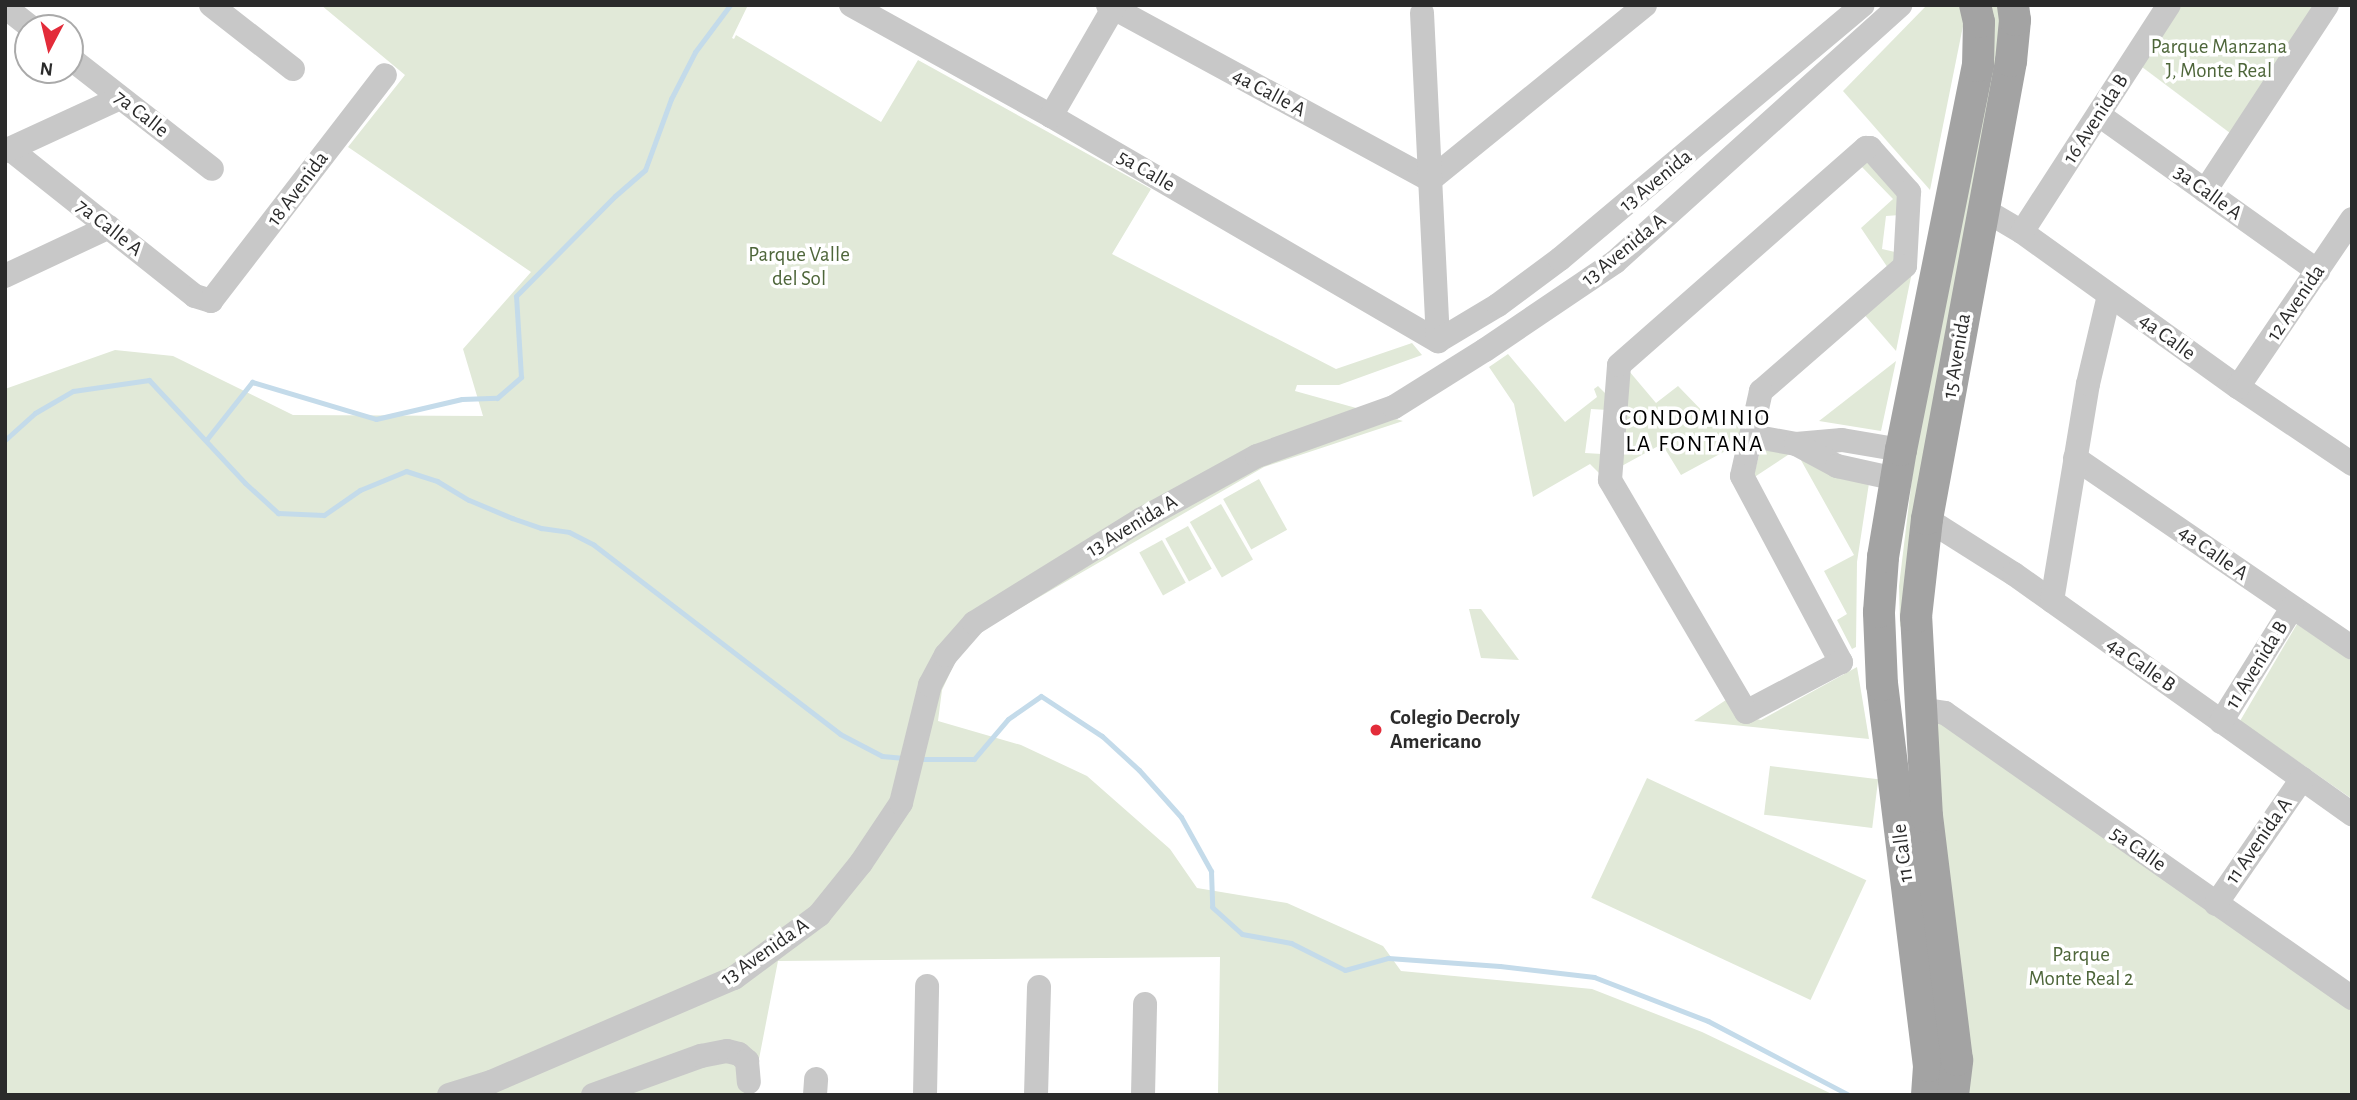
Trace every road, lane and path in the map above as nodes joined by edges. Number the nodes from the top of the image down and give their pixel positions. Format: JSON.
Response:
{"nodes":[{"id":1,"x":211,"y":5,"type":"edge"},
{"id":2,"x":851,"y":5,"type":"edge"},
{"id":3,"x":1645,"y":5,"type":"edge"},
{"id":4,"x":1863,"y":5,"type":"edge"},
{"id":5,"x":1900,"y":5,"type":"edge"},
{"id":6,"x":1975,"y":5,"type":"edge"},
{"id":7,"x":2012,"y":5,"type":"edge"},
{"id":8,"x":2169,"y":5,"type":"edge"},
{"id":9,"x":2327,"y":5,"type":"edge"},
{"id":10,"x":1112,"y":6,"type":"edge"},
{"id":11,"x":1421,"y":8,"type":"edge"},
{"id":12,"x":84,"y":69,"type":"edge"},
{"id":13,"x":293,"y":69,"type":"dead end"},
{"id":14,"x":385,"y":75,"type":"dead end"},
{"id":15,"x":120,"y":99,"type":"junction"},
{"id":16,"x":2099,"y":115,"type":"junction"},
{"id":17,"x":1051,"y":116,"type":"junction"},
{"id":18,"x":8,"y":150,"type":"edge"},
{"id":19,"x":212,"y":169,"type":"dead end"},
{"id":20,"x":1430,"y":180,"type":"junction"},
{"id":21,"x":2205,"y":191,"type":"junction"},
{"id":22,"x":1983,"y":209,"type":"junction"},
{"id":23,"x":2352,"y":219,"type":"edge"},
{"id":24,"x":109,"y":227,"type":"junction"},
{"id":25,"x":2022,"y":232,"type":"junction"},
{"id":26,"x":2318,"y":271,"type":"junction"},
{"id":27,"x":5,"y":276,"type":"edge"},
{"id":28,"x":2109,"y":295,"type":"junction"},
{"id":29,"x":211,"y":301,"type":"joint"},
{"id":30,"x":1438,"y":341,"type":"junction"},
{"id":31,"x":2238,"y":387,"type":"junction"},
{"id":32,"x":1752,"y":436,"type":"junction"},
{"id":33,"x":2075,"y":458,"type":"junction"},
{"id":34,"x":1891,"y":463,"type":"junction"},
{"id":35,"x":2352,"y":464,"type":"edge"},
{"id":36,"x":1927,"y":519,"type":"junction"},
{"id":37,"x":2052,"y":601,"type":"junction"},
{"id":38,"x":2292,"y":608,"type":"junction"},
{"id":39,"x":1879,"y":612,"type":"junction"},
{"id":40,"x":2352,"y":648,"type":"edge"},
{"id":41,"x":1920,"y":709,"type":"junction"},
{"id":42,"x":2221,"y":722,"type":"junction"},
{"id":43,"x":2302,"y":779,"type":"junction"},
{"id":44,"x":2352,"y":814,"type":"edge"},
{"id":45,"x":2216,"y":904,"type":"junction"},
{"id":46,"x":927,"y":986,"type":"dead end"},
{"id":47,"x":1039,"y":987,"type":"dead end"},
{"id":48,"x":2352,"y":998,"type":"edge"},
{"id":49,"x":1145,"y":1004,"type":"dead end"},
{"id":50,"x":750,"y":1082,"type":"dead end"},
{"id":51,"x":483,"y":1090,"type":"edge"},
{"id":52,"x":449,"y":1095,"type":"edge"},
{"id":53,"x":593,"y":1095,"type":"edge"},
{"id":54,"x":925,"y":1095,"type":"edge"},
{"id":55,"x":1036,"y":1095,"type":"edge"},
{"id":56,"x":1143,"y":1095,"type":"edge"},
{"id":57,"x":1927,"y":1095,"type":"edge"},
{"id":58,"x":1953,"y":1095,"type":"edge"}],
"edges":[{"from":1,"to":13,"type":"street"},
{"from":2,"to":17,"type":"street","name":"5a Calle"},
{"from":3,"to":20,"type":"street"},
{"from":4,"to":30,"type":"street","name":"13 Avenida"},
{"from":5,"to":51,"type":"street","name":"13 Avenida A"},
{"from":6,"to":34,"type":"main road","name":"15 Avenida"},
{"from":7,"to":22,"type":"main road","name":"15 Avenida"},
{"from":8,"to":16,"type":"street","name":"16 Avenida B"},
{"from":9,"to":21,"type":"street"},
{"from":10,"to":17,"type":"street"},
{"from":10,"to":20,"type":"street","name":"4a Calle A"},
{"from":11,"to":20,"type":"street"},
{"from":12,"to":15,"type":"street","name":"7a Calle"},
{"from":14,"to":29,"type":"street","name":"18 Avenida"},
{"from":15,"to":18,"type":"street"},
{"from":15,"to":19,"type":"street","name":"7a Calle"},
{"from":16,"to":21,"type":"street","name":"3a Calle A"},
{"from":16,"to":25,"type":"street","name":"16 Avenida B"},
{"from":17,"to":30,"type":"street","name":"5a Calle"},
{"from":18,"to":24,"type":"street","name":"7a Calle A"},
{"from":20,"to":30,"type":"street"},
{"from":21,"to":26,"type":"street","name":"3a Calle A"},
{"from":22,"to":25,"type":"street","name":"4a Calle"},
{"from":22,"to":36,"type":"main road","name":"15 Avenida"},
{"from":23,"to":26,"type":"street","name":"12 Avenida"},
{"from":24,"to":27,"type":"street"},
{"from":24,"to":29,"type":"street","name":"7a Calle A"},
{"from":25,"to":28,"type":"street","name":"4a Calle"},
{"from":26,"to":31,"type":"street","name":"12 Avenida"},
{"from":28,"to":31,"type":"street","name":"4a Calle"},
{"from":28,"to":33,"type":"street"},
{"from":31,"to":35,"type":"street","name":"4a Calle"},
{"from":32,"to":32,"type":"street"},
{"from":32,"to":34,"type":"street"},
{"from":33,"to":37,"type":"street"},
{"from":33,"to":38,"type":"street","name":"4a Calle A"},
{"from":34,"to":39,"type":"main road","name":"15 Avenida"},
{"from":36,"to":37,"type":"street","name":"4a Calle B"},
{"from":36,"to":41,"type":"main road","name":"15 Avenida"},
{"from":37,"to":42,"type":"street","name":"4a Calle B"},
{"from":38,"to":40,"type":"street","name":"4a Calle A"},
{"from":38,"to":42,"type":"street","name":"11 Avenida B"},
{"from":39,"to":41,"type":"main road"},
{"from":39,"to":57,"type":"main road","name":"11 Calle"},
{"from":41,"to":45,"type":"street","name":"5a Calle"},
{"from":41,"to":58,"type":"main road","name":"11 Calle"},
{"from":42,"to":43,"type":"street","name":"4a Calle B"},
{"from":43,"to":44,"type":"street","name":"4a Calle B"},
{"from":43,"to":45,"type":"street","name":"11 Avenida A"},
{"from":45,"to":48,"type":"street","name":"5a Calle"},
{"from":46,"to":54,"type":"street"},
{"from":47,"to":55,"type":"street"},
{"from":49,"to":56,"type":"street"},
{"from":50,"to":53,"type":"street"},
{"from":51,"to":52,"type":"street","name":"13 Avenida A"}]}
